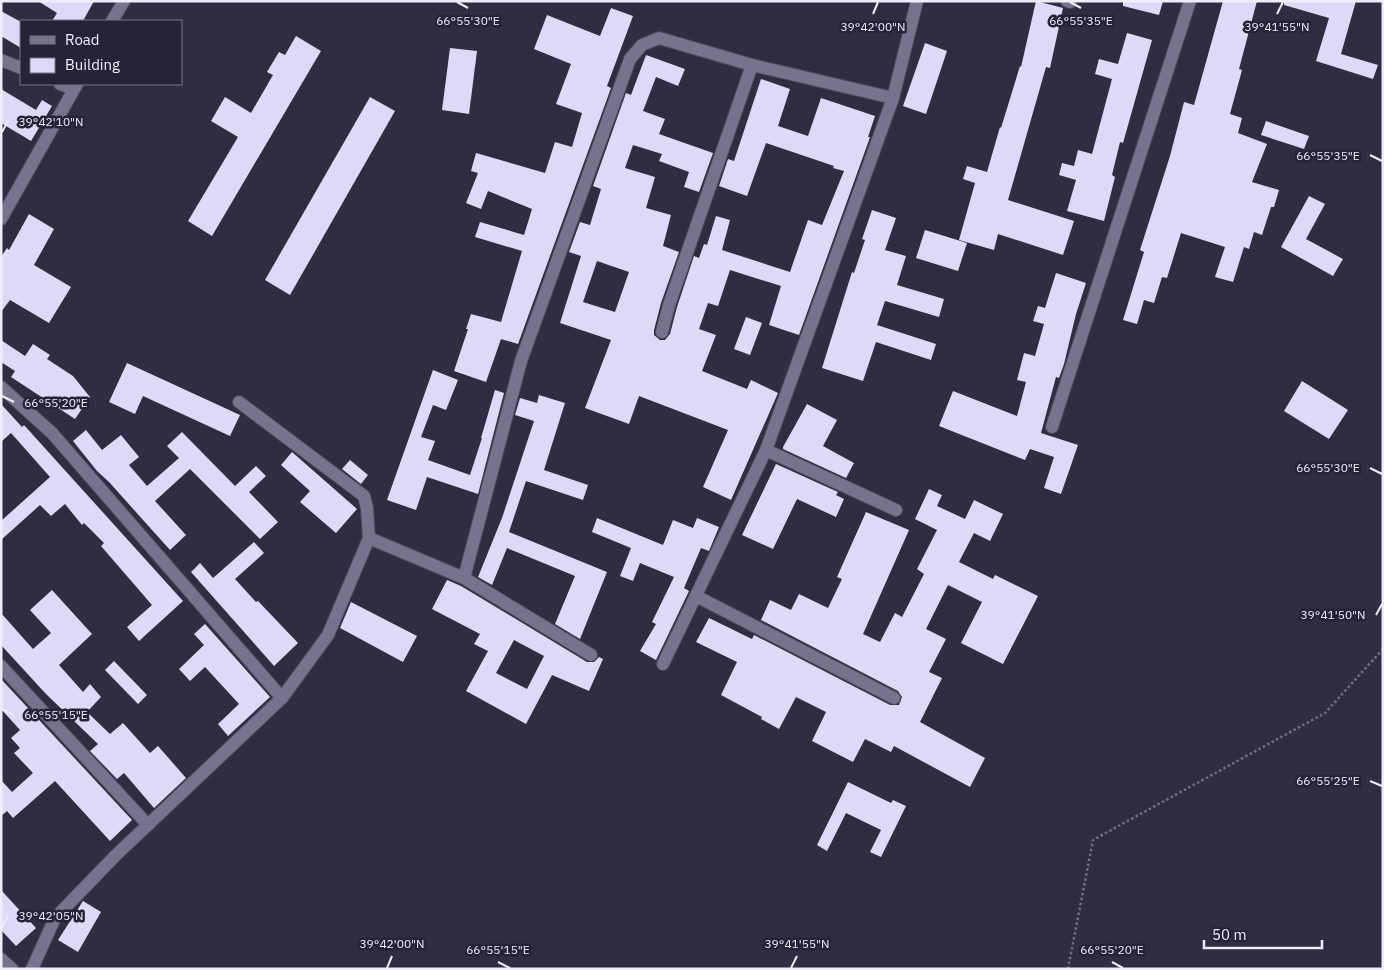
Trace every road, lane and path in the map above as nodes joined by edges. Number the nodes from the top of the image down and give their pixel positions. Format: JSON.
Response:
{"nodes":[{"id":1,"x":124,"y":1,"type":"edge"},
{"id":2,"x":918,"y":1,"type":"edge"},
{"id":3,"x":1190,"y":1,"type":"edge"},
{"id":4,"x":113,"y":20,"type":"edge"},
{"id":5,"x":3,"y":62,"type":"edge"},
{"id":6,"x":752,"y":65,"type":"junction"},
{"id":7,"x":20,"y":68,"type":"edge"},
{"id":8,"x":75,"y":86,"type":"edge"},
{"id":9,"x":893,"y":98,"type":"junction"},
{"id":10,"x":1,"y":219,"type":"edge"},
{"id":11,"x":662,"y":332,"type":"dead end"},
{"id":12,"x":1,"y":387,"type":"edge"},
{"id":13,"x":239,"y":402,"type":"dead end"},
{"id":14,"x":1052,"y":427,"type":"dead end"},
{"id":15,"x":766,"y":450,"type":"junction"},
{"id":16,"x":896,"y":510,"type":"dead end"},
{"id":17,"x":369,"y":538,"type":"junction"},
{"id":18,"x":464,"y":578,"type":"junction"},
{"id":19,"x":696,"y":596,"type":"junction"},
{"id":20,"x":1383,"y":649,"type":"edge"},
{"id":21,"x":591,"y":655,"type":"dead end"},
{"id":22,"x":663,"y":664,"type":"dead end"},
{"id":23,"x":1,"y":666,"type":"edge"},
{"id":24,"x":282,"y":698,"type":"junction"},
{"id":25,"x":894,"y":698,"type":"dead end"},
{"id":26,"x":148,"y":825,"type":"junction"},
{"id":27,"x":1,"y":959,"type":"edge"},
{"id":28,"x":12,"y":969,"type":"edge"},
{"id":29,"x":32,"y":969,"type":"edge"},
{"id":30,"x":1068,"y":969,"type":"edge"}],
"edges":[{"from":1,"to":4,"type":"street"},
{"from":2,"to":9,"type":"street"},
{"from":3,"to":14,"type":"street"},
{"from":5,"to":7,"type":"street"},
{"from":6,"to":9,"type":"street"},
{"from":6,"to":11,"type":"street"},
{"from":6,"to":18,"type":"street"},
{"from":8,"to":10,"type":"street"},
{"from":9,"to":15,"type":"street"},
{"from":12,"to":24,"type":"street"},
{"from":13,"to":17,"type":"street"},
{"from":15,"to":16,"type":"street"},
{"from":15,"to":19,"type":"street"},
{"from":17,"to":18,"type":"street"},
{"from":17,"to":24,"type":"street"},
{"from":18,"to":21,"type":"street"},
{"from":19,"to":22,"type":"street"},
{"from":19,"to":25,"type":"street"},
{"from":20,"to":30,"type":"path"},
{"from":23,"to":26,"type":"street"},
{"from":24,"to":26,"type":"street"},
{"from":26,"to":29,"type":"street"},
{"from":27,"to":28,"type":"street"}]}
